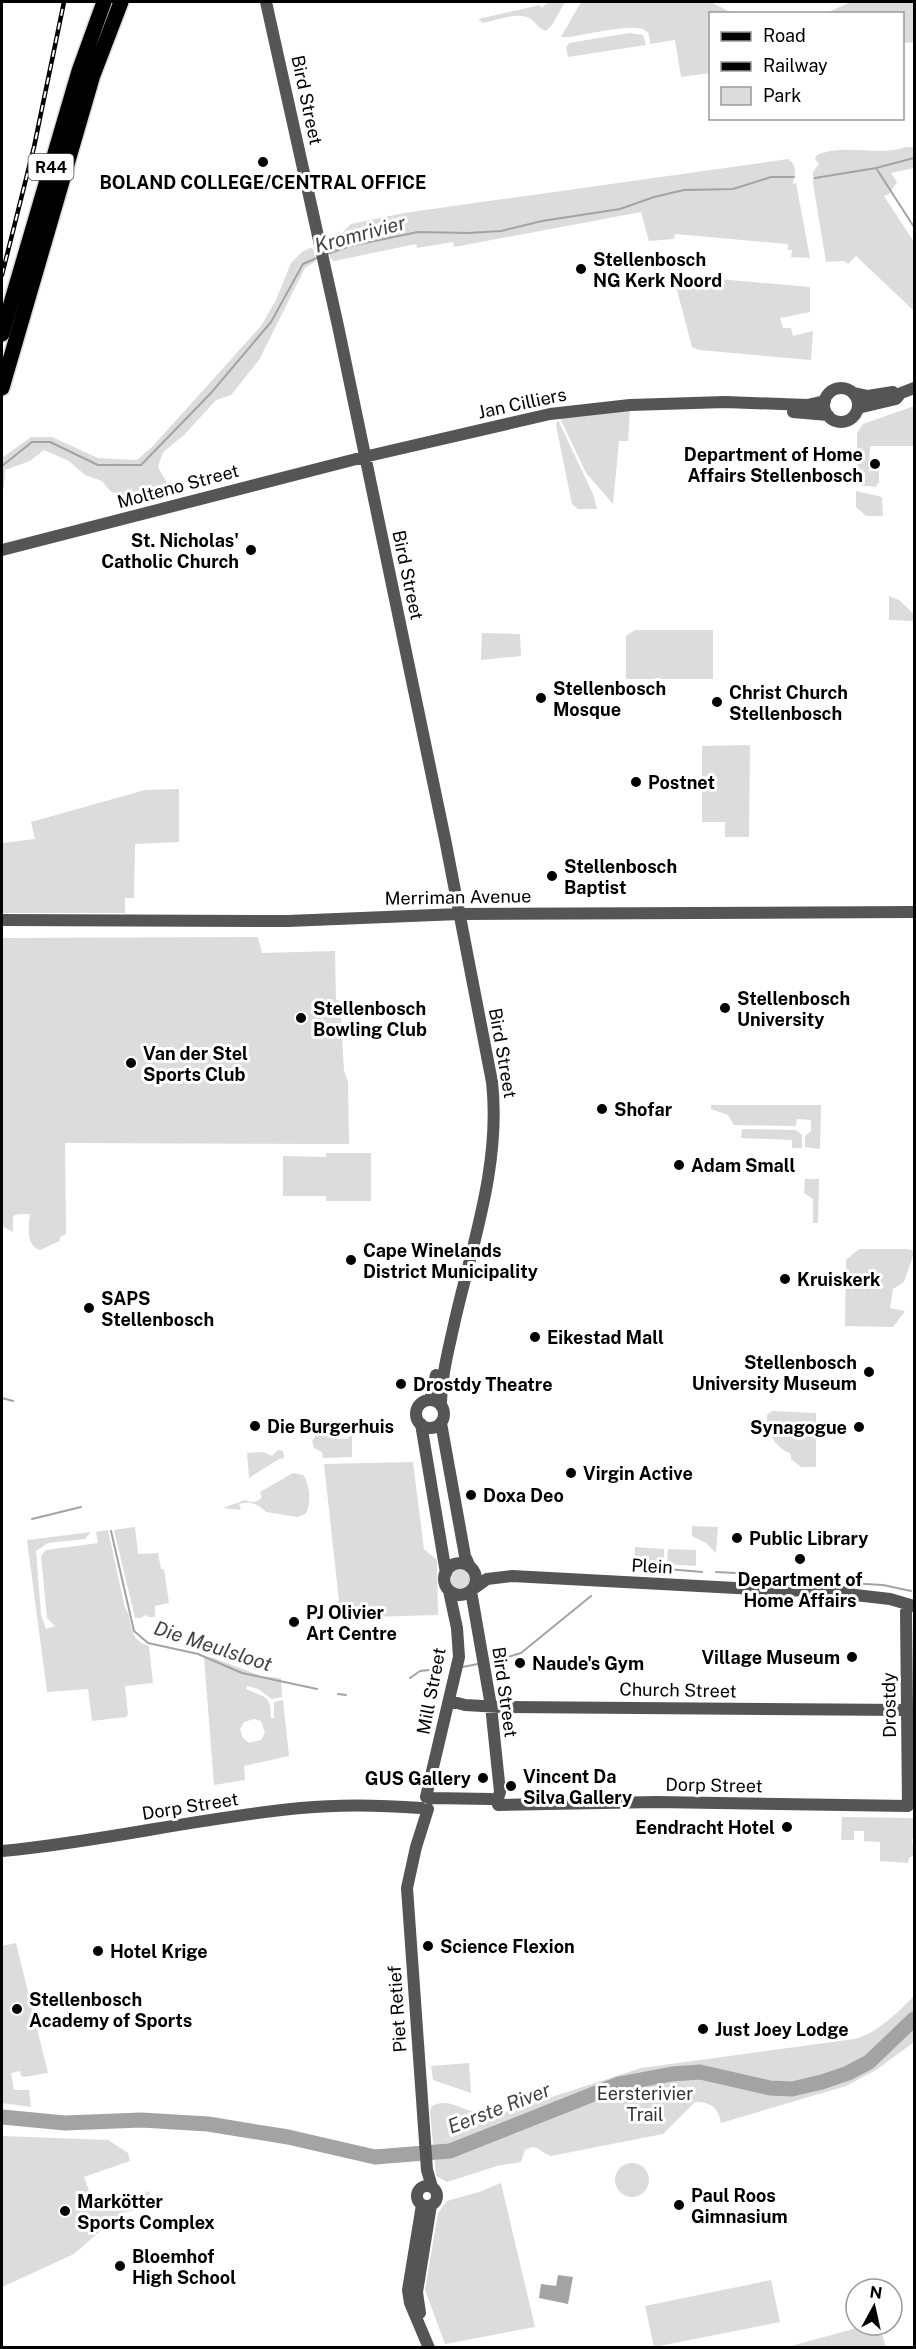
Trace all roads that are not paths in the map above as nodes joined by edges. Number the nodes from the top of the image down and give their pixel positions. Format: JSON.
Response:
{"nodes":[{"id":1,"x":104,"y":2,"type":"edge"},
{"id":2,"x":121,"y":2,"type":"edge"},
{"id":3,"x":266,"y":2,"type":"edge"},
{"id":4,"x":86,"y":73,"type":"junction"},
{"id":5,"x":2,"y":334,"type":"edge"},
{"id":6,"x":2,"y":388,"type":"edge"},
{"id":7,"x":915,"y":388,"type":"edge"},
{"id":8,"x":854,"y":393,"type":"junction"},
{"id":9,"x":900,"y":393,"type":"junction"},
{"id":10,"x":825,"y":400,"type":"junction"},
{"id":11,"x":690,"y":403,"type":"junction"},
{"id":12,"x":858,"y":408,"type":"junction"},
{"id":13,"x":828,"y":416,"type":"junction"},
{"id":14,"x":364,"y":457,"type":"junction"},
{"id":15,"x":2,"y":550,"type":"edge"},
{"id":16,"x":915,"y":912,"type":"edge"},
{"id":17,"x":459,"y":914,"type":"junction"},
{"id":18,"x":2,"y":920,"type":"edge"},
{"id":19,"x":436,"y":1403,"type":"junction"},
{"id":20,"x":441,"y":1423,"type":"junction"},
{"id":21,"x":421,"y":1424,"type":"junction"},
{"id":22,"x":471,"y":1568,"type":"junction"},
{"id":23,"x":446,"y":1573,"type":"junction"},
{"id":24,"x":512,"y":1576,"type":"junction"},
{"id":25,"x":472,"y":1590,"type":"junction"},
{"id":26,"x":449,"y":1591,"type":"junction"},
{"id":27,"x":911,"y":1605,"type":"edge"},
{"id":28,"x":450,"y":1701,"type":"junction"},
{"id":29,"x":491,"y":1706,"type":"junction"},
{"id":30,"x":907,"y":1710,"type":"junction"},
{"id":31,"x":495,"y":1801,"type":"junction"},
{"id":32,"x":426,"y":1804,"type":"junction"},
{"id":33,"x":908,"y":1806,"type":"joint"},
{"id":34,"x":2,"y":1851,"type":"edge"},
{"id":35,"x":429,"y":2348,"type":"edge"}],
"edges":[{"from":1,"to":4,"type":"main road","number":"R44"},
{"from":2,"to":4,"type":"main road","number":"R44"},
{"from":3,"to":14,"type":"street","name":"Bird Street"},
{"from":4,"to":5,"type":"main road","number":"R44"},
{"from":4,"to":6,"type":"main road","number":"R44"},
{"from":7,"to":9,"type":"street"},
{"from":8,"to":9,"type":"street"},
{"from":8,"to":10,"type":"street"},
{"from":8,"to":12,"type":"street"},
{"from":9,"to":12,"type":"street"},
{"from":10,"to":11,"type":"street","name":"Jan Cilliers"},
{"from":10,"to":13,"type":"street"},
{"from":11,"to":13,"type":"street","name":"Jan Cilliers"},
{"from":11,"to":14,"type":"street","name":"Jan Cilliers"},
{"from":12,"to":13,"type":"street"},
{"from":14,"to":15,"type":"street","name":"Molteno Street"},
{"from":14,"to":17,"type":"street","name":"Bird Street"},
{"from":16,"to":17,"type":"street","name":"Merriman Avenue"},
{"from":17,"to":18,"type":"street","name":"Merriman Avenue"},
{"from":17,"to":19,"type":"street","name":"Bird Street"},
{"from":19,"to":20,"type":"street"},
{"from":19,"to":21,"type":"street"},
{"from":20,"to":21,"type":"street"},
{"from":20,"to":22,"type":"street"},
{"from":21,"to":23,"type":"street"},
{"from":22,"to":23,"type":"street"},
{"from":22,"to":24,"type":"street","name":"Plein"},
{"from":22,"to":25,"type":"street"},
{"from":23,"to":26,"type":"street"},
{"from":24,"to":25,"type":"street","name":"Plein"},
{"from":24,"to":27,"type":"street","name":"Plein"},
{"from":25,"to":26,"type":"street"},
{"from":25,"to":29,"type":"street","name":"Bird Street"},
{"from":26,"to":28,"type":"street","name":"Mill Street"},
{"from":27,"to":30,"type":"street","name":"Drostdy"},
{"from":28,"to":29,"type":"street","name":"Church Street"},
{"from":28,"to":32,"type":"street","name":"Mill Street"},
{"from":29,"to":30,"type":"street","name":"Church Street"},
{"from":29,"to":31,"type":"street","name":"Bird Street"},
{"from":30,"to":33,"type":"street","name":"Drostdy"},
{"from":31,"to":32,"type":"street","name":"Dorp Street"},
{"from":31,"to":33,"type":"street","name":"Dorp Street"},
{"from":32,"to":34,"type":"street","name":"Dorp Street"},
{"from":32,"to":35,"type":"street","name":"Piet Retief"}]}
